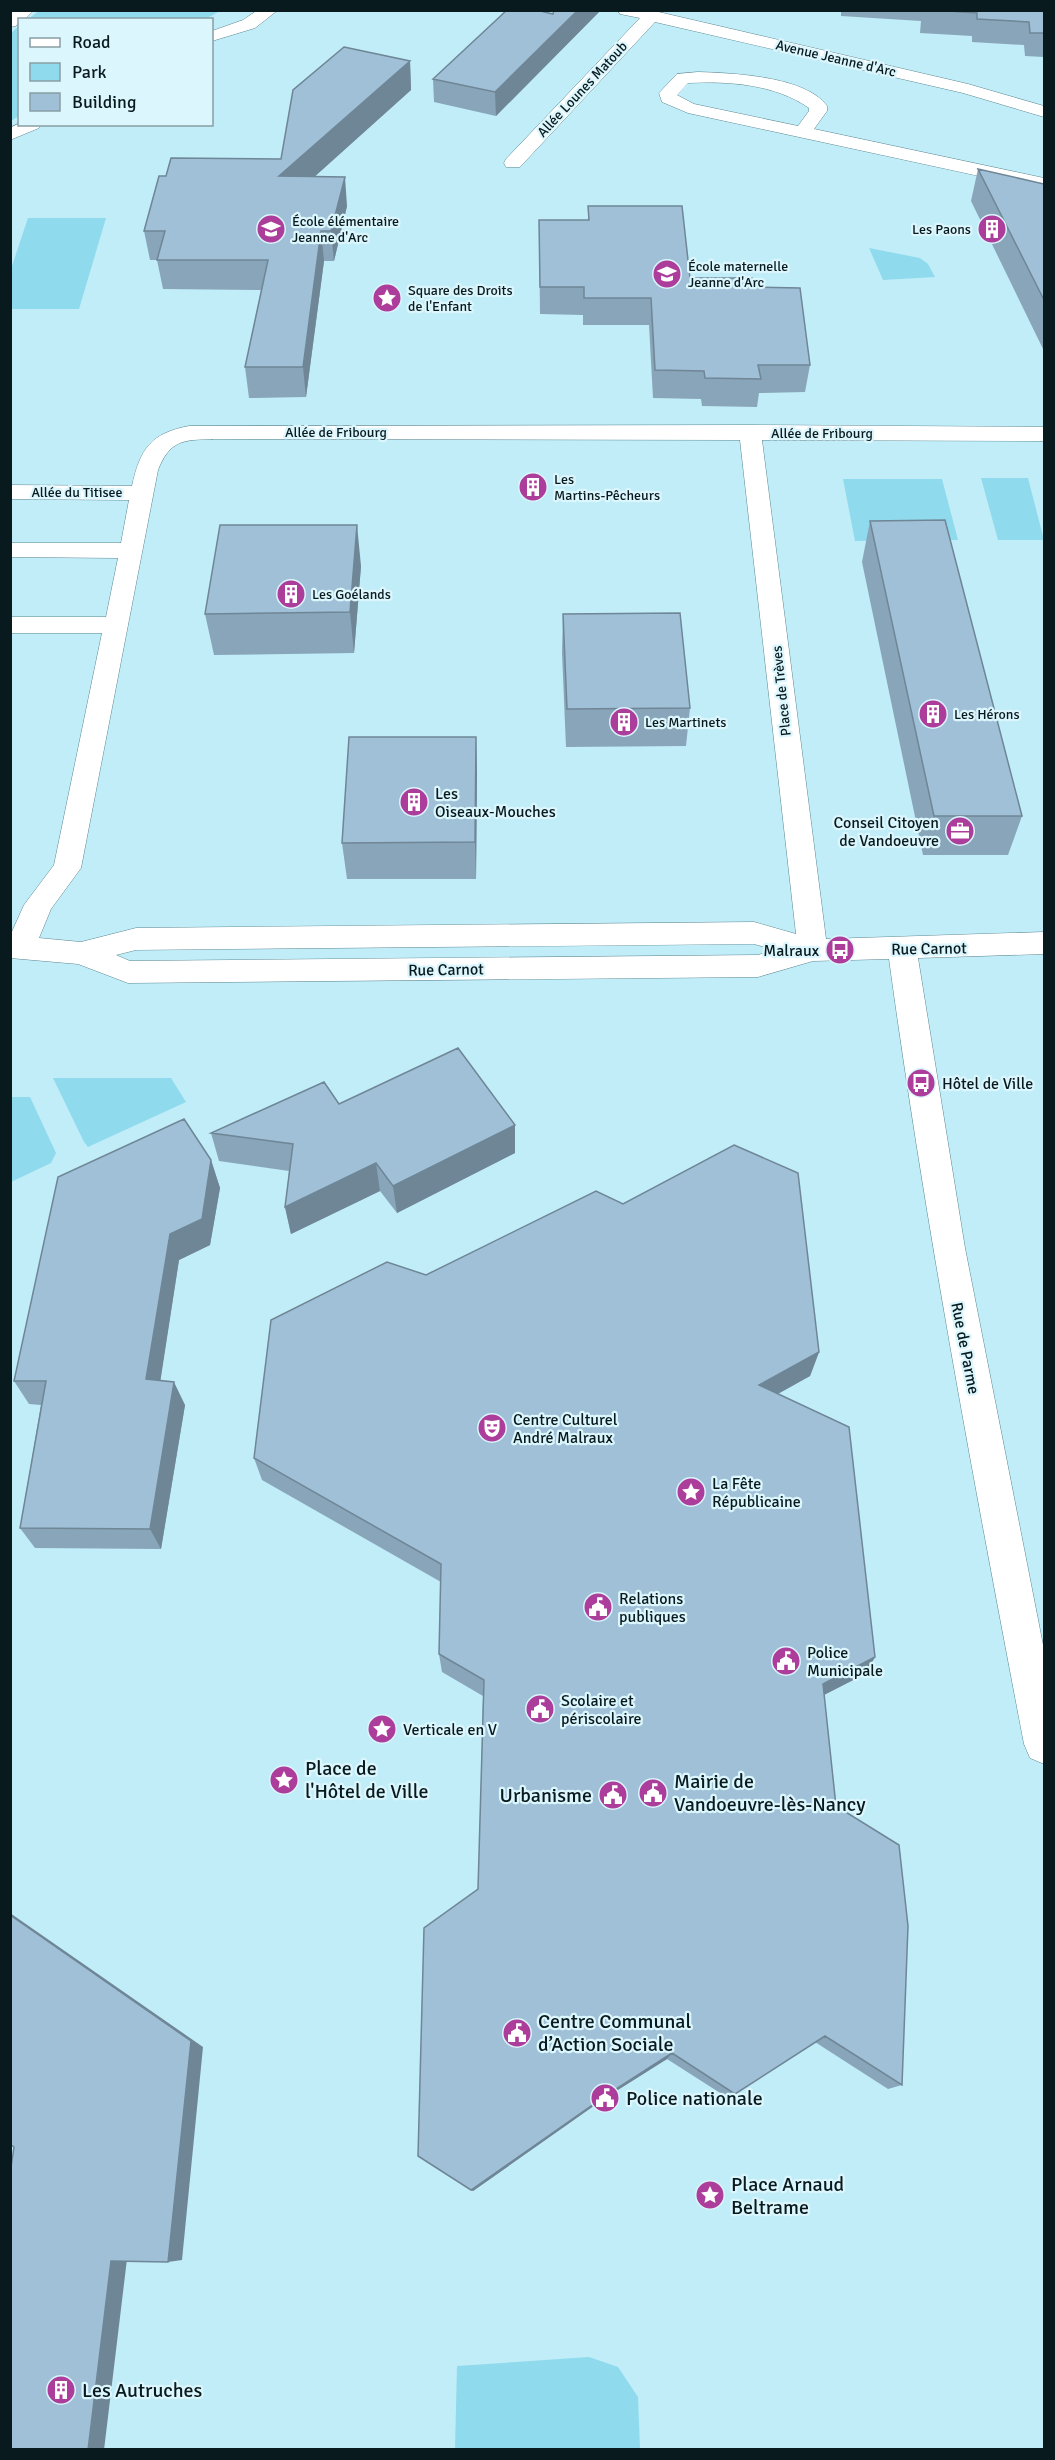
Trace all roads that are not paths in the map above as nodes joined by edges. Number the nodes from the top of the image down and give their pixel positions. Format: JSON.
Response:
{"nodes":[{"id":1,"x":26,"y":10,"type":"edge"},
{"id":2,"x":238,"y":10,"type":"edge"},
{"id":3,"x":270,"y":10,"type":"edge"},
{"id":4,"x":626,"y":10,"type":"edge"},
{"id":5,"x":696,"y":10,"type":"edge"},
{"id":6,"x":651,"y":16,"type":"junction"},
{"id":7,"x":10,"y":22,"type":"edge"},
{"id":8,"x":213,"y":28,"type":"edge"},
{"id":9,"x":213,"y":36,"type":"edge"},
{"id":10,"x":794,"y":41,"type":"junction"},
{"id":11,"x":757,"y":83,"type":"junction"},
{"id":12,"x":1012,"y":84,"type":"dead end"},
{"id":13,"x":1044,"y":112,"type":"edge"},
{"id":14,"x":28,"y":126,"type":"edge"},
{"id":15,"x":804,"y":132,"type":"junction"},
{"id":16,"x":10,"y":135,"type":"edge"},
{"id":17,"x":513,"y":163,"type":"dead end"},
{"id":18,"x":1044,"y":184,"type":"edge"},
{"id":19,"x":750,"y":432,"type":"junction"},
{"id":20,"x":1044,"y":434,"type":"edge"},
{"id":21,"x":10,"y":492,"type":"edge"},
{"id":22,"x":143,"y":493,"type":"junction"},
{"id":23,"x":10,"y":550,"type":"edge"},
{"id":24,"x":132,"y":551,"type":"junction"},
{"id":25,"x":10,"y":625,"type":"edge"},
{"id":26,"x":117,"y":625,"type":"junction"},
{"id":27,"x":1044,"y":943,"type":"edge"},
{"id":28,"x":16,"y":948,"type":"edge"},
{"id":29,"x":902,"y":948,"type":"junction"},
{"id":30,"x":813,"y":950,"type":"junction"},
{"id":31,"x":1044,"y":1744,"type":"edge"}],
"edges":[{"from":1,"to":7,"type":"street"},
{"from":2,"to":8,"type":"street"},
{"from":3,"to":9,"type":"street"},
{"from":4,"to":6,"type":"street","name":"Avenue Jeanne d'Arc"},
{"from":5,"to":10,"type":"street","name":"Avenue Jeanne d'Arc"},
{"from":6,"to":10,"type":"street","name":"Avenue Jeanne d'Arc"},
{"from":6,"to":17,"type":"street","name":"Allée Lounes Matoub"},
{"from":10,"to":11,"type":"street"},
{"from":10,"to":12,"type":"street","name":"Avenue Jeanne d'Arc"},
{"from":10,"to":13,"type":"street","name":"Avenue Jeanne d'Arc"},
{"from":11,"to":15,"type":"street"},
{"from":11,"to":15,"type":"street"},
{"from":14,"to":16,"type":"street"},
{"from":15,"to":18,"type":"street"},
{"from":19,"to":20,"type":"street","name":"Allée de Fribourg"},
{"from":19,"to":22,"type":"street","name":"Allée de Fribourg"},
{"from":19,"to":30,"type":"street","name":"Place de Trèves"},
{"from":21,"to":22,"type":"street","name":"Allée du Titisee"},
{"from":22,"to":24,"type":"street","name":"Allée de Fribourg"},
{"from":23,"to":24,"type":"street"},
{"from":24,"to":26,"type":"street","name":"Allée de Fribourg"},
{"from":25,"to":26,"type":"street"},
{"from":26,"to":28,"type":"street","name":"Allée de Fribourg"},
{"from":27,"to":29,"type":"street","name":"Rue Carnot"},
{"from":28,"to":30,"type":"street","name":"Rue Carnot"},
{"from":29,"to":30,"type":"street","name":"Rue Carnot"},
{"from":29,"to":31,"type":"street","name":"Rue de Parme"}]}
